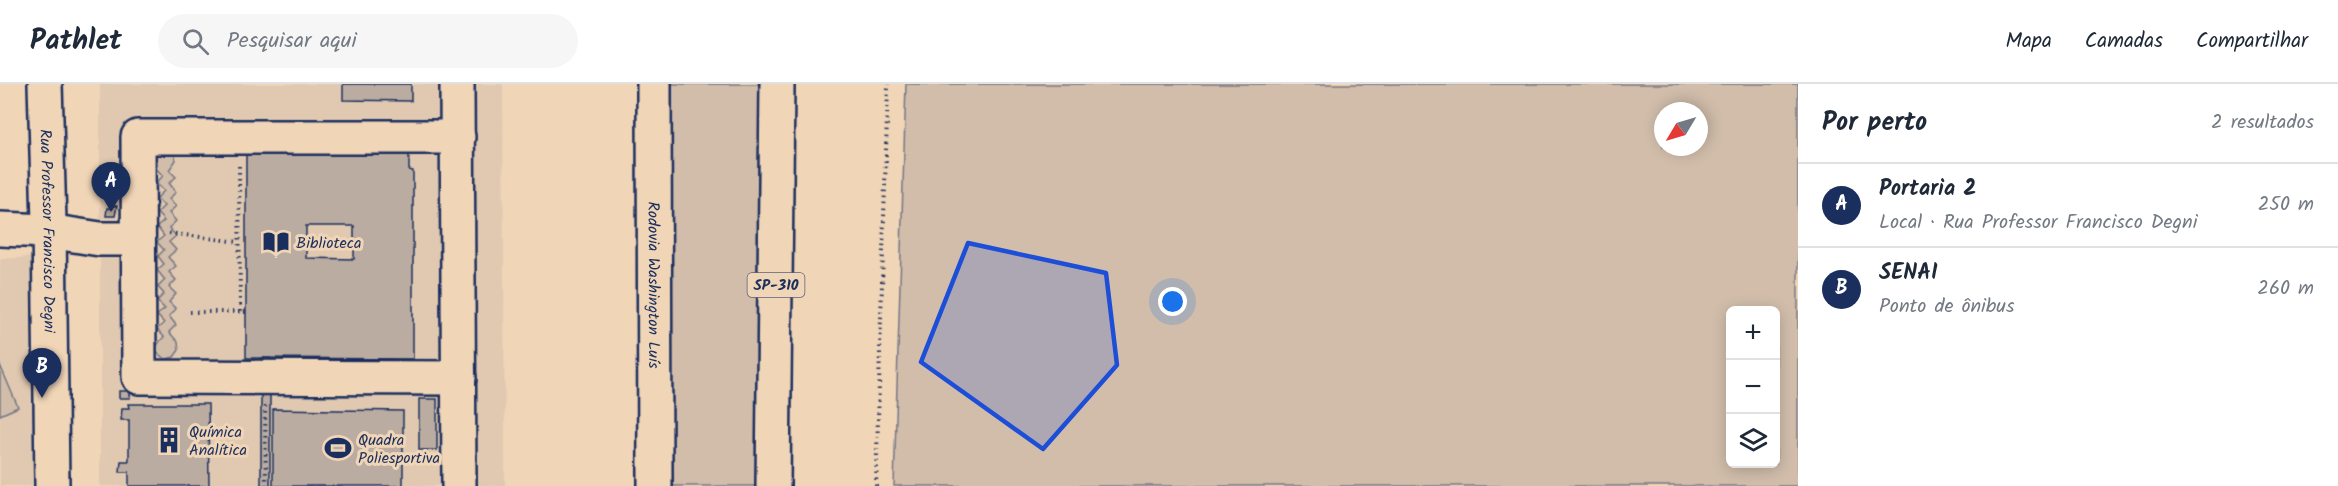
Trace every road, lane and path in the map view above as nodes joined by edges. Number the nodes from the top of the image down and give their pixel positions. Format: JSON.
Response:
{"nodes":[{"id":1,"x":45,"y":84,"type":"edge"},
{"id":2,"x":458,"y":84,"type":"edge"},
{"id":3,"x":654,"y":84,"type":"edge"},
{"id":4,"x":777,"y":84,"type":"edge"},
{"id":5,"x":888,"y":84,"type":"edge"},
{"id":6,"x":239,"y":137,"type":"junction"},
{"id":7,"x":458,"y":137,"type":"junction"},
{"id":8,"x":0,"y":230,"type":"edge"},
{"id":9,"x":48,"y":231,"type":"junction"},
{"id":10,"x":138,"y":239,"type":"junction"},
{"id":11,"x":190,"y":312,"type":"dead end"},
{"id":12,"x":240,"y":312,"type":"junction"},
{"id":13,"x":246,"y":312,"type":"dead end"},
{"id":14,"x":265,"y":378,"type":"junction"},
{"id":15,"x":459,"y":378,"type":"junction"},
{"id":16,"x":52,"y":486,"type":"edge"},
{"id":17,"x":266,"y":486,"type":"edge"},
{"id":18,"x":459,"y":486,"type":"edge"},
{"id":19,"x":655,"y":486,"type":"edge"},
{"id":20,"x":773,"y":486,"type":"edge"},
{"id":21,"x":876,"y":486,"type":"edge"}],
"edges":[{"from":1,"to":9,"type":"main road","name":"Rua Professor Francisco Degni"},
{"from":2,"to":7,"type":"main road"},
{"from":3,"to":19,"type":"main road","name":"Rodovia Washington Luís"},
{"from":4,"to":20,"type":"main road","number":"SP-310"},
{"from":5,"to":21,"type":"path"},
{"from":6,"to":7,"type":"main road"},
{"from":6,"to":10,"type":"main road"},
{"from":6,"to":12,"type":"path"},
{"from":7,"to":15,"type":"main road"},
{"from":8,"to":9,"type":"main road"},
{"from":9,"to":10,"type":"main road"},
{"from":9,"to":16,"type":"main road","name":"Rua Professor Francisco Degni"},
{"from":10,"to":14,"type":"main road"},
{"from":11,"to":12,"type":"path"},
{"from":12,"to":13,"type":"path"},
{"from":14,"to":15,"type":"main road"},
{"from":14,"to":17,"type":"path"},
{"from":15,"to":18,"type":"main road"}]}
